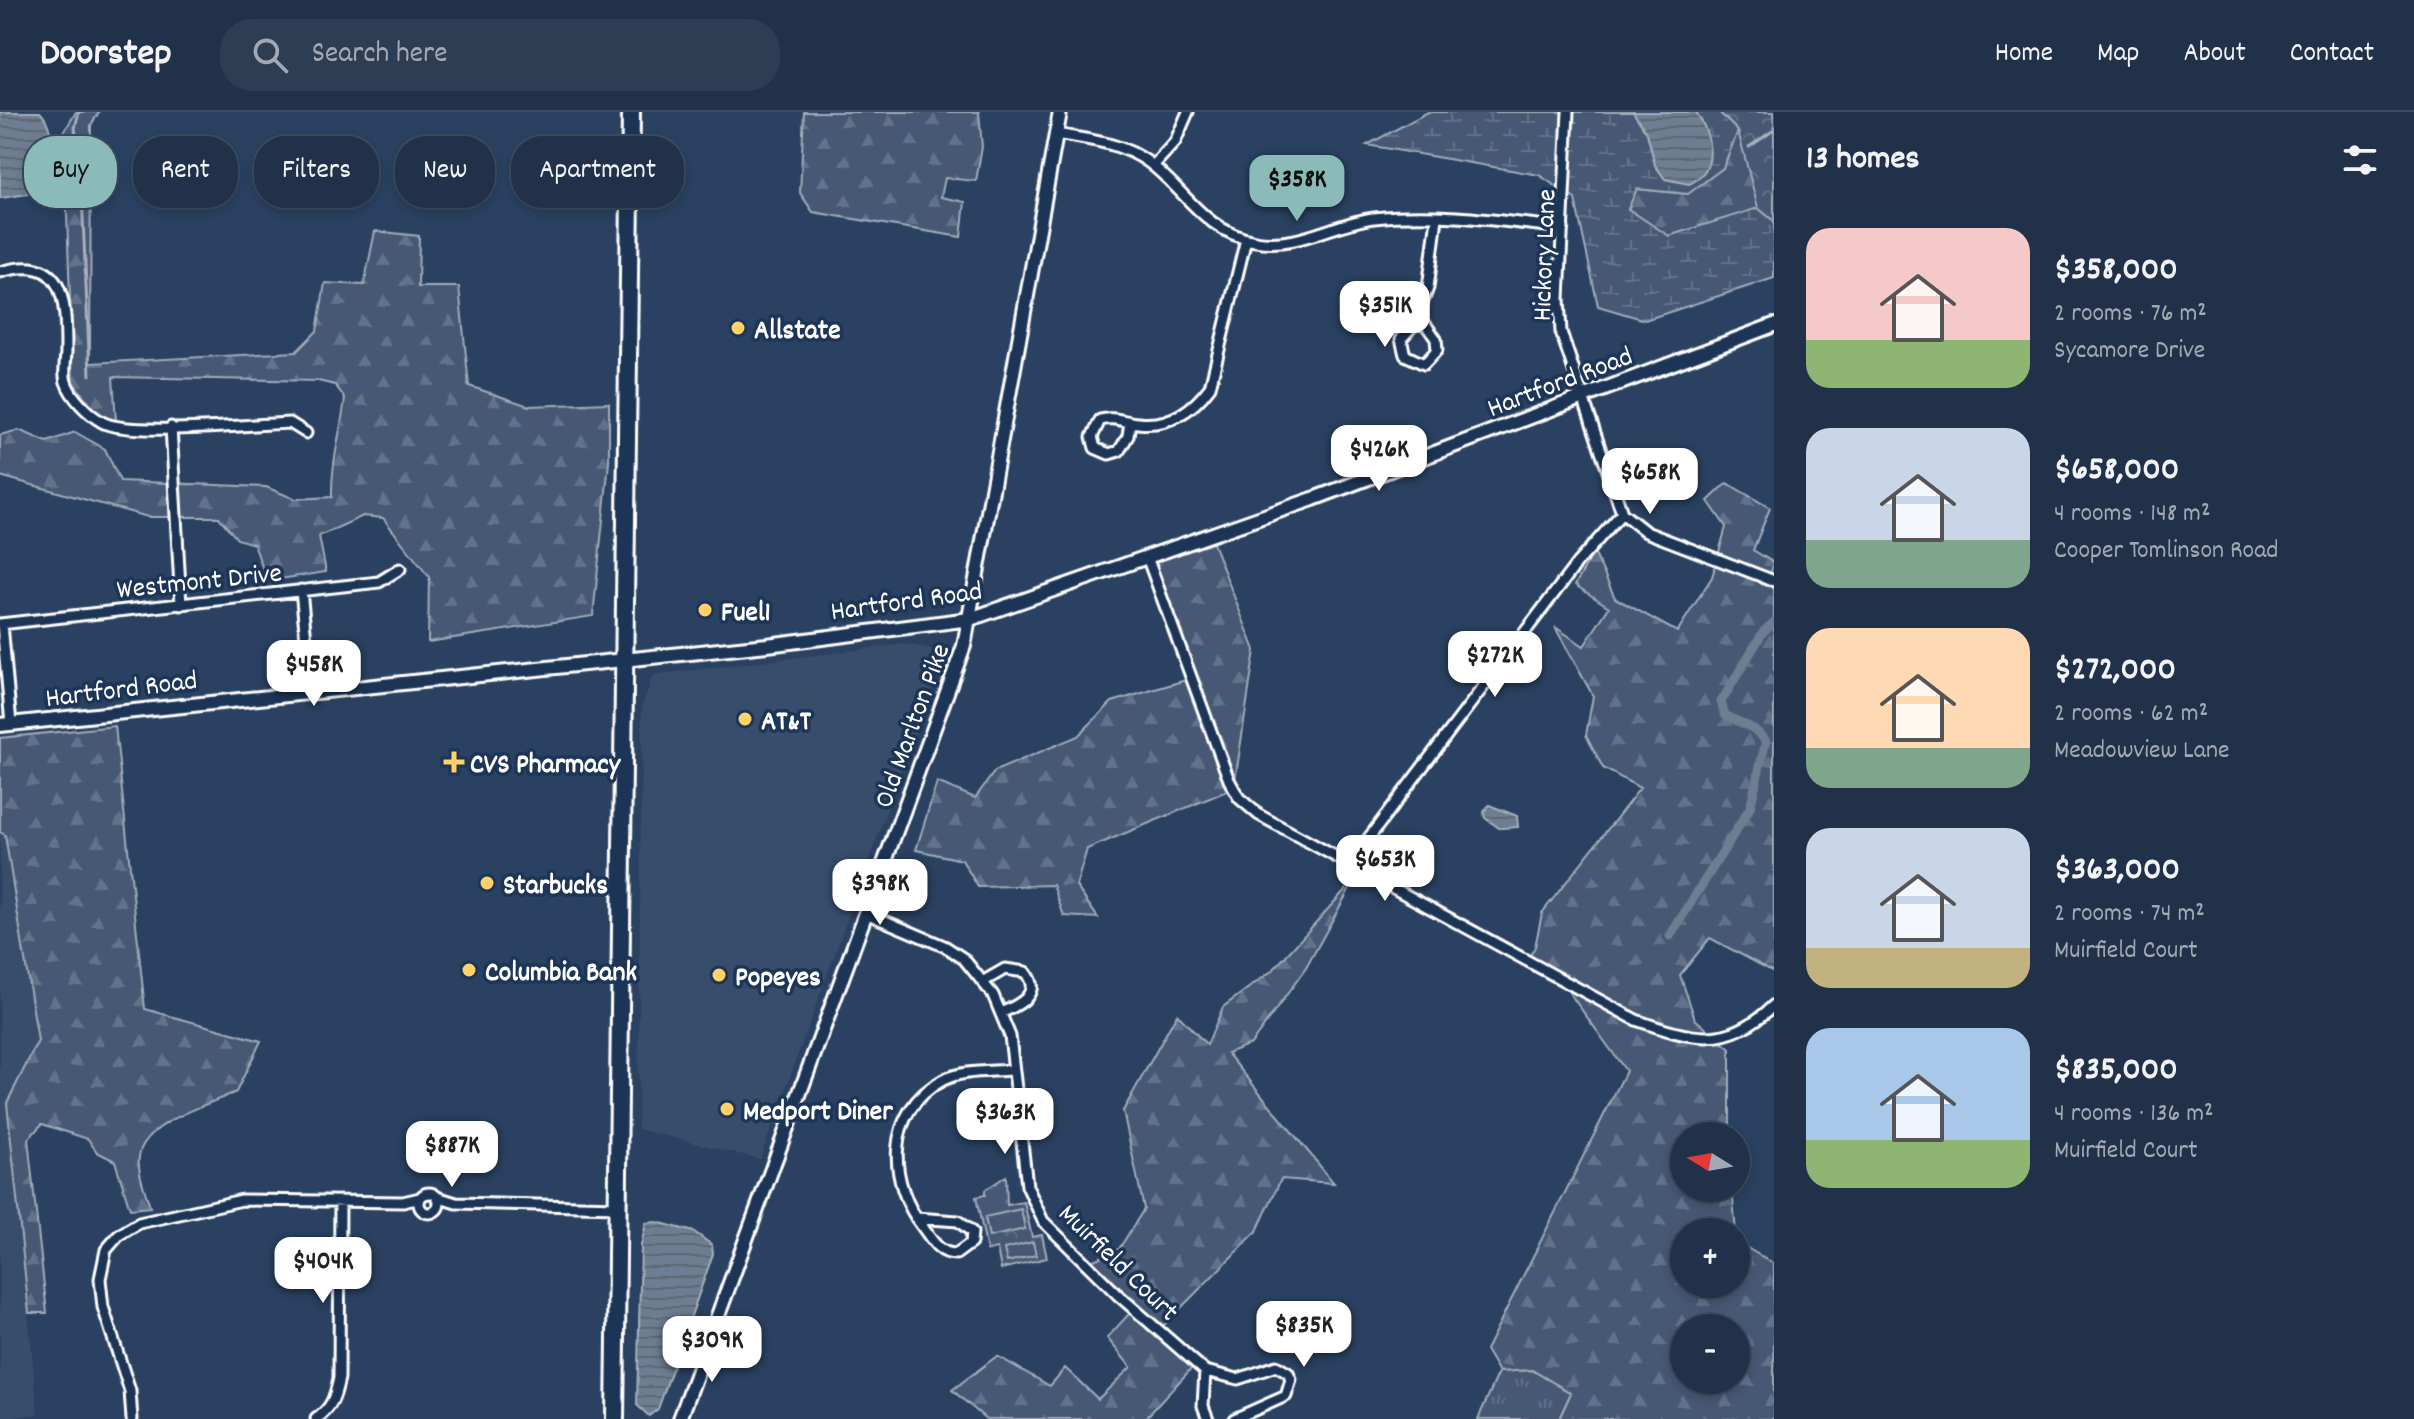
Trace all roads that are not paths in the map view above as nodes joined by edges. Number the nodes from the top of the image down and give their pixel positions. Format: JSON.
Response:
{"nodes":[{"id":1,"x":631,"y":112,"type":"edge"},
{"id":2,"x":1060,"y":112,"type":"edge"},
{"id":3,"x":1188,"y":112,"type":"edge"},
{"id":4,"x":1568,"y":112,"type":"edge"},
{"id":5,"x":1056,"y":134,"type":"junction"},
{"id":6,"x":1153,"y":166,"type":"junction"},
{"id":7,"x":1437,"y":218,"type":"junction"},
{"id":8,"x":1563,"y":228,"type":"junction"},
{"id":9,"x":1246,"y":239,"type":"junction"},
{"id":10,"x":0,"y":272,"type":"edge"},
{"id":11,"x":1415,"y":323,"type":"junction"},
{"id":12,"x":1774,"y":325,"type":"edge"},
{"id":13,"x":1581,"y":397,"type":"junction"},
{"id":14,"x":1130,"y":422,"type":"junction"},
{"id":15,"x":171,"y":427,"type":"junction"},
{"id":16,"x":306,"y":433,"type":"dead end"},
{"id":17,"x":1622,"y":513,"type":"junction"},
{"id":18,"x":1147,"y":557,"type":"junction"},
{"id":19,"x":400,"y":569,"type":"dead end"},
{"id":20,"x":1774,"y":581,"type":"edge"},
{"id":21,"x":301,"y":590,"type":"junction"},
{"id":22,"x":181,"y":605,"type":"junction"},
{"id":23,"x":970,"y":619,"type":"junction"},
{"id":24,"x":1,"y":624,"type":"edge"},
{"id":25,"x":624,"y":657,"type":"junction"},
{"id":26,"x":311,"y":690,"type":"junction"},
{"id":27,"x":6,"y":725,"type":"edge"},
{"id":28,"x":1349,"y":864,"type":"junction"},
{"id":29,"x":866,"y":913,"type":"junction"},
{"id":30,"x":984,"y":981,"type":"junction"},
{"id":31,"x":1774,"y":1005,"type":"edge"},
{"id":32,"x":1003,"y":1012,"type":"junction"},
{"id":33,"x":1011,"y":1070,"type":"junction"},
{"id":34,"x":420,"y":1198,"type":"junction"},
{"id":35,"x":340,"y":1201,"type":"junction"},
{"id":36,"x":403,"y":1202,"type":"junction"},
{"id":37,"x":438,"y":1202,"type":"junction"},
{"id":38,"x":618,"y":1207,"type":"junction"},
{"id":39,"x":421,"y":1209,"type":"junction"},
{"id":40,"x":916,"y":1218,"type":"junction"},
{"id":41,"x":1205,"y":1371,"type":"junction"},
{"id":42,"x":687,"y":1398,"type":"junction"},
{"id":43,"x":132,"y":1419,"type":"edge"},
{"id":44,"x":316,"y":1419,"type":"edge"},
{"id":45,"x":615,"y":1419,"type":"edge"},
{"id":46,"x":680,"y":1419,"type":"edge"},
{"id":47,"x":686,"y":1419,"type":"edge"},
{"id":48,"x":1208,"y":1419,"type":"edge"},
{"id":49,"x":1234,"y":1419,"type":"edge"}],
"edges":[{"from":1,"to":25,"type":"highway"},
{"from":2,"to":5,"type":"street","name":"Old Marlton Pike"},
{"from":3,"to":6,"type":"street"},
{"from":4,"to":8,"type":"street","name":"Hickory Lane"},
{"from":5,"to":6,"type":"street"},
{"from":5,"to":23,"type":"street","name":"Old Marlton Pike"},
{"from":6,"to":9,"type":"street"},
{"from":7,"to":8,"type":"street"},
{"from":7,"to":9,"type":"street"},
{"from":7,"to":11,"type":"street"},
{"from":8,"to":13,"type":"street","name":"Hickory Lane"},
{"from":9,"to":14,"type":"street"},
{"from":10,"to":15,"type":"street"},
{"from":11,"to":11,"type":"street"},
{"from":12,"to":13,"type":"street","name":"Hartford Road"},
{"from":13,"to":17,"type":"street","name":"Hickory Lane"},
{"from":13,"to":18,"type":"street","name":"Hartford Road"},
{"from":14,"to":14,"type":"street"},
{"from":15,"to":16,"type":"street"},
{"from":15,"to":22,"type":"street"},
{"from":17,"to":20,"type":"street"},
{"from":17,"to":28,"type":"street"},
{"from":18,"to":23,"type":"street","name":"Hartford Road"},
{"from":18,"to":28,"type":"street"},
{"from":19,"to":21,"type":"street","name":"Westmont Drive"},
{"from":21,"to":22,"type":"street","name":"Westmont Drive"},
{"from":21,"to":26,"type":"street"},
{"from":22,"to":24,"type":"street","name":"Westmont Drive"},
{"from":23,"to":25,"type":"street","name":"Hartford Road"},
{"from":23,"to":29,"type":"street","name":"Old Marlton Pike"},
{"from":24,"to":27,"type":"street"},
{"from":25,"to":26,"type":"street","name":"Hartford Road"},
{"from":25,"to":38,"type":"highway"},
{"from":26,"to":27,"type":"street","name":"Hartford Road"},
{"from":28,"to":31,"type":"street"},
{"from":29,"to":30,"type":"street","name":"Muirfield Court"},
{"from":29,"to":42,"type":"street","name":"Old Marlton Pike"},
{"from":30,"to":32,"type":"street","name":"Muirfield Court"},
{"from":30,"to":32,"type":"street"},
{"from":32,"to":33,"type":"street","name":"Muirfield Court"},
{"from":33,"to":40,"type":"street"},
{"from":33,"to":41,"type":"street","name":"Muirfield Court"},
{"from":34,"to":36,"type":"street"},
{"from":34,"to":37,"type":"street"},
{"from":34,"to":39,"type":"street"},
{"from":35,"to":36,"type":"street"},
{"from":35,"to":43,"type":"street"},
{"from":35,"to":44,"type":"street"},
{"from":36,"to":39,"type":"street"},
{"from":37,"to":38,"type":"street"},
{"from":37,"to":39,"type":"street"},
{"from":38,"to":45,"type":"highway"},
{"from":40,"to":40,"type":"street"},
{"from":41,"to":48,"type":"street"},
{"from":41,"to":49,"type":"street"},
{"from":42,"to":46,"type":"street","name":"Old Marlton Pike"},
{"from":42,"to":47,"type":"street"}]}
